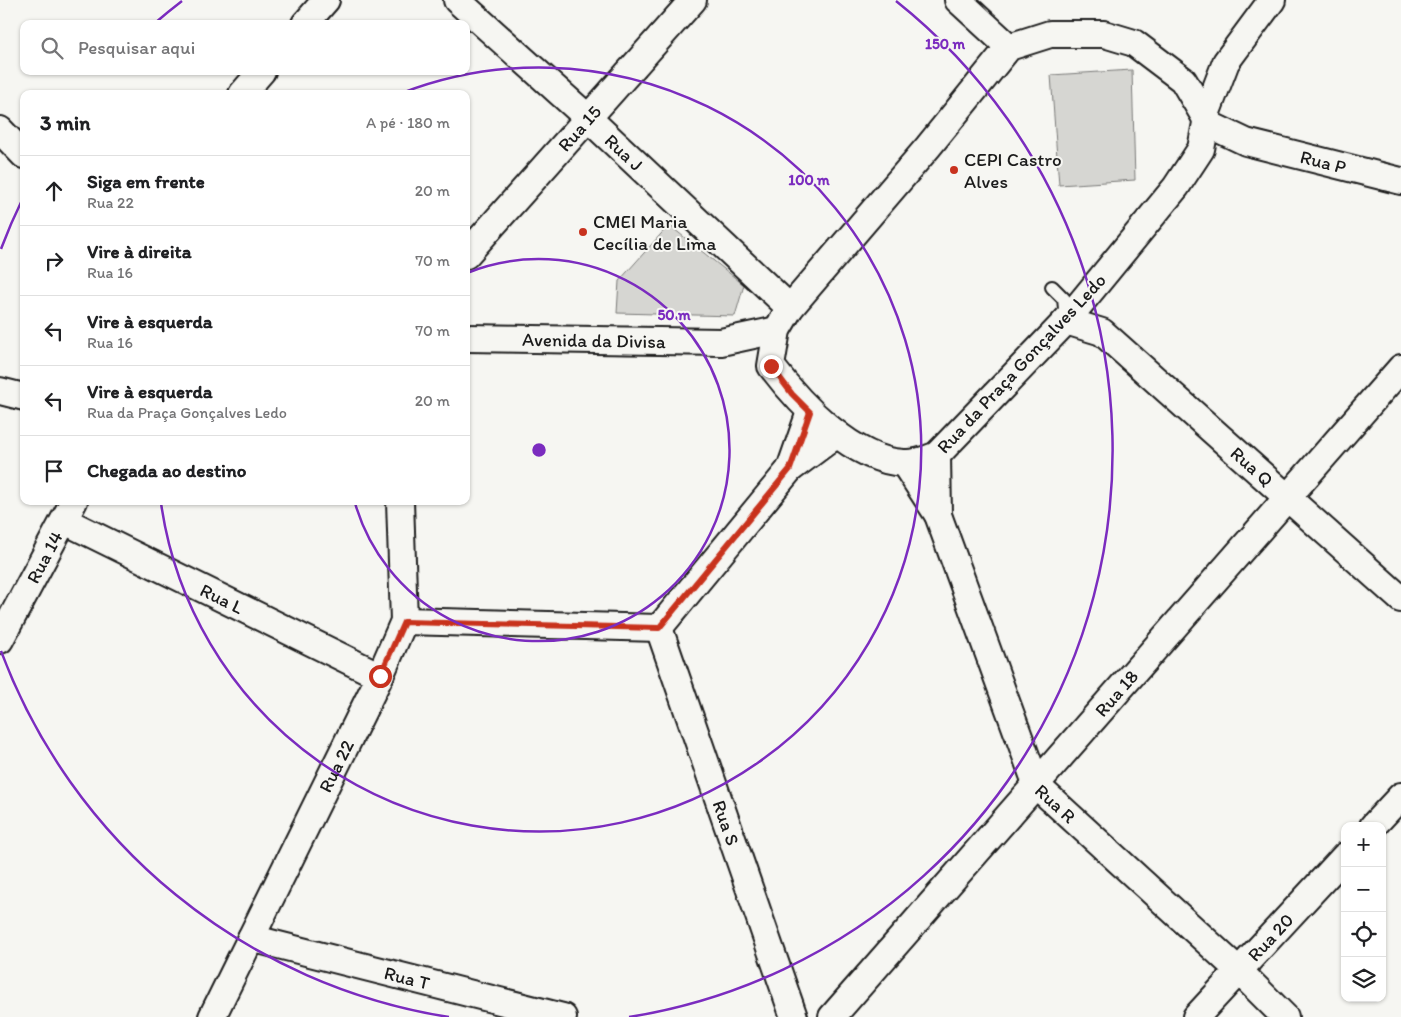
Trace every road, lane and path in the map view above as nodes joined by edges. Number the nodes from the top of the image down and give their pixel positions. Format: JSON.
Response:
{"nodes":[{"id":1,"x":326,"y":0,"type":"edge"},
{"id":2,"x":457,"y":0,"type":"edge"},
{"id":3,"x":693,"y":0,"type":"edge"},
{"id":4,"x":958,"y":0,"type":"edge"},
{"id":5,"x":1272,"y":0,"type":"edge"},
{"id":6,"x":308,"y":20,"type":"edge"},
{"id":7,"x":1009,"y":47,"type":"junction"},
{"id":8,"x":1226,"y":62,"type":"junction"},
{"id":9,"x":259,"y":75,"type":"edge"},
{"id":10,"x":1183,"y":80,"type":"junction"},
{"id":11,"x":245,"y":90,"type":"edge"},
{"id":12,"x":588,"y":118,"type":"junction"},
{"id":13,"x":1206,"y":120,"type":"junction"},
{"id":14,"x":0,"y":130,"type":"edge"},
{"id":15,"x":1246,"y":142,"type":"junction"},
{"id":16,"x":1201,"y":149,"type":"junction"},
{"id":17,"x":20,"y":151,"type":"edge"},
{"id":18,"x":1401,"y":181,"type":"edge"},
{"id":19,"x":470,"y":251,"type":"edge"},
{"id":20,"x":1052,"y":287,"type":"dead end"},
{"id":21,"x":1072,"y":306,"type":"junction"},
{"id":22,"x":790,"y":308,"type":"junction"},
{"id":23,"x":777,"y":330,"type":"junction"},
{"id":24,"x":470,"y":338,"type":"edge"},
{"id":25,"x":721,"y":342,"type":"junction"},
{"id":26,"x":771,"y":366,"type":"junction"},
{"id":27,"x":1401,"y":368,"type":"edge"},
{"id":28,"x":0,"y":391,"type":"edge"},
{"id":29,"x":20,"y":396,"type":"edge"},
{"id":30,"x":810,"y":412,"type":"junction"},
{"id":31,"x":837,"y":434,"type":"junction"},
{"id":32,"x":937,"y":455,"type":"junction"},
{"id":33,"x":904,"y":463,"type":"junction"},
{"id":34,"x":790,"y":469,"type":"junction"},
{"id":35,"x":1289,"y":497,"type":"junction"},
{"id":36,"x":400,"y":505,"type":"edge"},
{"id":37,"x":69,"y":511,"type":"edge"},
{"id":38,"x":938,"y":515,"type":"junction"},
{"id":39,"x":1401,"y":599,"type":"edge"},
{"id":40,"x":404,"y":622,"type":"junction"},
{"id":41,"x":659,"y":628,"type":"junction"},
{"id":42,"x":0,"y":640,"type":"edge"},
{"id":43,"x":380,"y":676,"type":"junction"},
{"id":44,"x":1036,"y":786,"type":"junction"},
{"id":45,"x":1401,"y":796,"type":"edge"},
{"id":46,"x":1377,"y":822,"type":"edge"},
{"id":47,"x":1341,"y":860,"type":"edge"},
{"id":48,"x":251,"y":938,"type":"junction"},
{"id":49,"x":1238,"y":970,"type":"junction"},
{"id":50,"x":212,"y":1017,"type":"edge"},
{"id":51,"x":563,"y":1017,"type":"edge"},
{"id":52,"x":794,"y":1017,"type":"edge"},
{"id":53,"x":832,"y":1017,"type":"edge"},
{"id":54,"x":1196,"y":1017,"type":"edge"},
{"id":55,"x":1285,"y":1017,"type":"edge"}],
"edges":[{"from":1,"to":6,"type":"street"},
{"from":2,"to":12,"type":"street","name":"Rua J"},
{"from":3,"to":12,"type":"street","name":"Rua 15"},
{"from":4,"to":7,"type":"street"},
{"from":5,"to":8,"type":"street"},
{"from":7,"to":10,"type":"street"},
{"from":7,"to":22,"type":"street"},
{"from":8,"to":10,"type":"street"},
{"from":8,"to":13,"type":"street"},
{"from":9,"to":11,"type":"street"},
{"from":10,"to":13,"type":"street"},
{"from":12,"to":19,"type":"street","name":"Rua 15"},
{"from":12,"to":22,"type":"street","name":"Rua J"},
{"from":13,"to":15,"type":"street","name":"Rua P"},
{"from":13,"to":16,"type":"street","name":"Rua da Praça Gonçalves Ledo"},
{"from":14,"to":17,"type":"street"},
{"from":15,"to":16,"type":"street","name":"Rua P"},
{"from":15,"to":18,"type":"street","name":"Rua P"},
{"from":16,"to":21,"type":"street","name":"Rua da Praça Gonçalves Ledo"},
{"from":20,"to":21,"type":"lane"},
{"from":21,"to":32,"type":"street","name":"Rua da Praça Gonçalves Ledo"},
{"from":21,"to":35,"type":"street","name":"Rua Q"},
{"from":22,"to":23,"type":"street"},
{"from":23,"to":25,"type":"street","name":"Avenida da Divisa"},
{"from":23,"to":26,"type":"street"},
{"from":24,"to":25,"type":"street","name":"Avenida da Divisa"},
{"from":25,"to":26,"type":"street","name":"Avenida da Divisa"},
{"from":26,"to":30,"type":"street","name":"Rua da Praça Gonçalves Ledo"},
{"from":27,"to":35,"type":"street","name":"Rua 18"},
{"from":28,"to":29,"type":"street"},
{"from":30,"to":31,"type":"street","name":"Rua da Praça Gonçalves Ledo"},
{"from":30,"to":34,"type":"street"},
{"from":31,"to":33,"type":"street","name":"Rua da Praça Gonçalves Ledo"},
{"from":31,"to":34,"type":"street"},
{"from":32,"to":33,"type":"street","name":"Rua da Praça Gonçalves Ledo"},
{"from":32,"to":38,"type":"street","name":"Rua R"},
{"from":33,"to":38,"type":"street","name":"Rua R"},
{"from":34,"to":41,"type":"street"},
{"from":35,"to":39,"type":"street","name":"Rua Q"},
{"from":35,"to":44,"type":"street","name":"Rua 18"},
{"from":36,"to":40,"type":"street","name":"Rua 22"},
{"from":37,"to":42,"type":"street","name":"Rua 14"},
{"from":37,"to":43,"type":"street","name":"Rua L"},
{"from":38,"to":44,"type":"street","name":"Rua R"},
{"from":40,"to":41,"type":"street"},
{"from":40,"to":43,"type":"street","name":"Rua 22"},
{"from":41,"to":52,"type":"street","name":"Rua S"},
{"from":43,"to":48,"type":"street","name":"Rua 22"},
{"from":44,"to":49,"type":"street","name":"Rua R"},
{"from":44,"to":53,"type":"street","name":"Rua 18"},
{"from":45,"to":46,"type":"street"},
{"from":47,"to":49,"type":"street","name":"Rua 20"},
{"from":48,"to":50,"type":"street","name":"Rua 22"},
{"from":48,"to":51,"type":"street","name":"Rua T"},
{"from":49,"to":54,"type":"street","name":"Rua 20"},
{"from":49,"to":55,"type":"street","name":"Rua R"}]}
